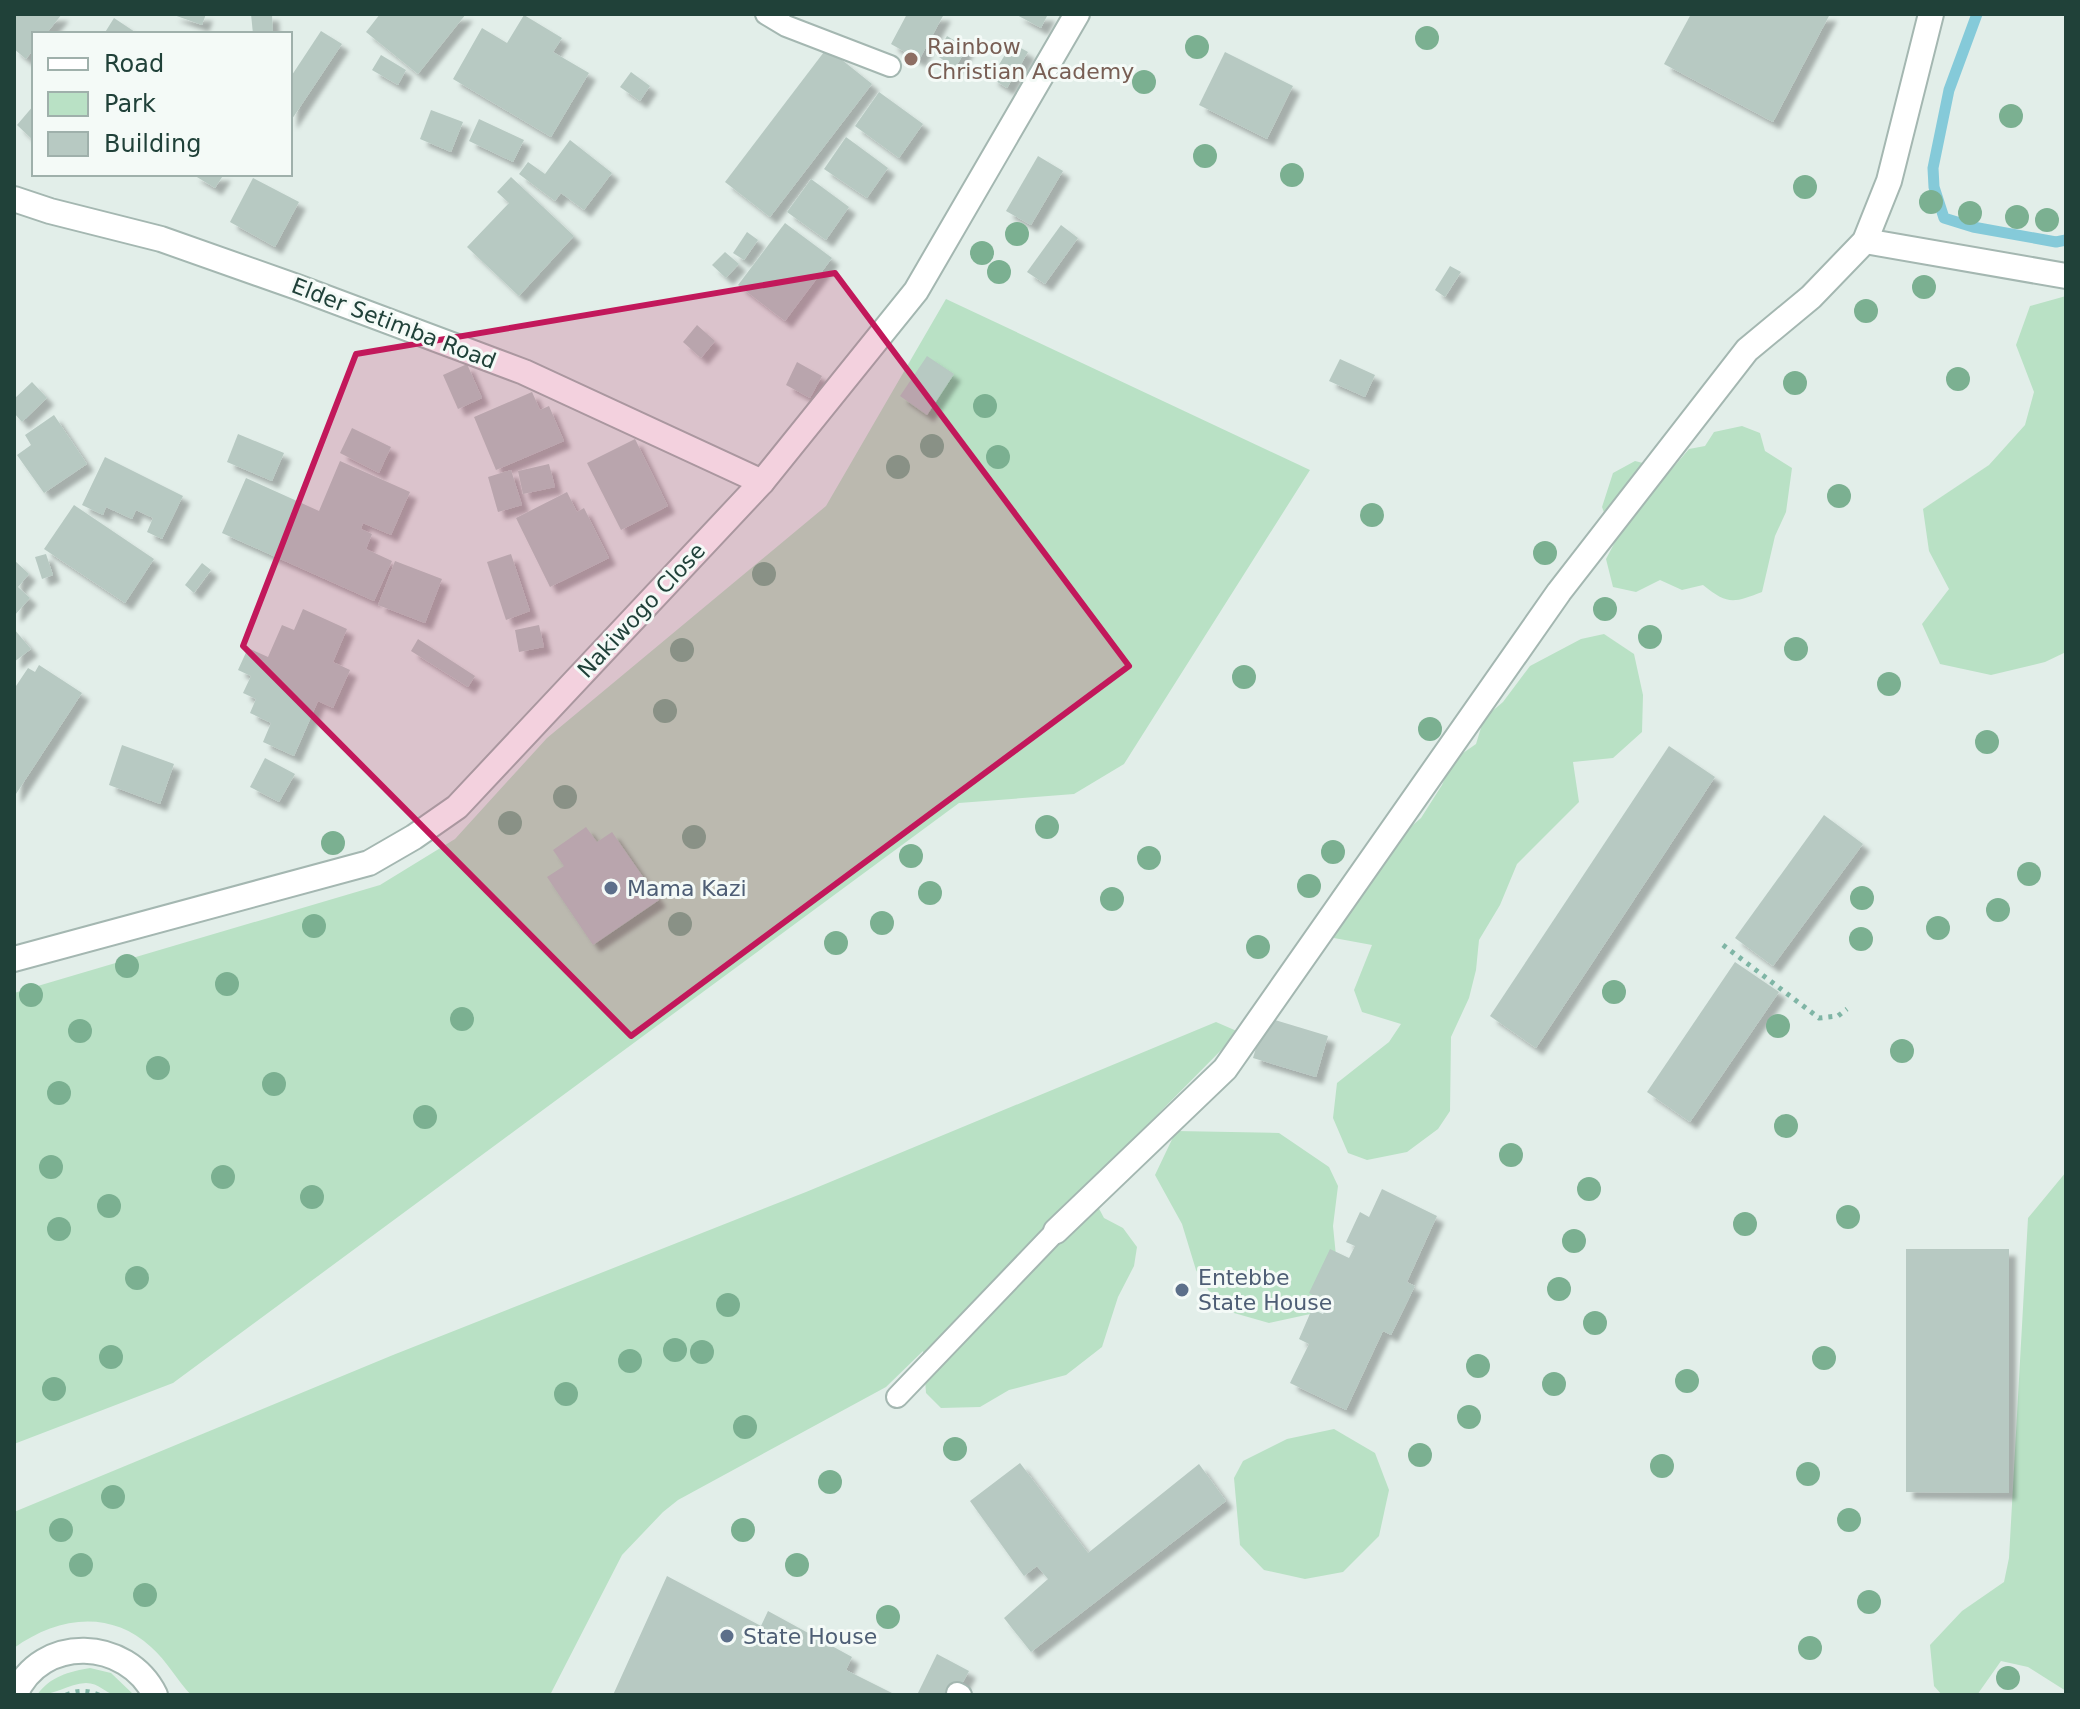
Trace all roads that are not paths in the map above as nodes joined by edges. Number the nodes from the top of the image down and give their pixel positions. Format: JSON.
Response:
{"nodes":[{"id":1,"x":766,"y":14,"type":"edge"},
{"id":2,"x":1077,"y":14,"type":"edge"},
{"id":3,"x":1931,"y":14,"type":"edge"},
{"id":4,"x":890,"y":66,"type":"dead end"},
{"id":5,"x":14,"y":199,"type":"edge"},
{"id":6,"x":1865,"y":241,"type":"junction"},
{"id":7,"x":2066,"y":276,"type":"edge"},
{"id":8,"x":762,"y":482,"type":"junction"},
{"id":9,"x":14,"y":959,"type":"edge"},
{"id":10,"x":1056,"y":1231,"type":"joint"},
{"id":11,"x":897,"y":1397,"type":"dead end"},
{"id":12,"x":155,"y":1694,"type":"edge"},
{"id":13,"x":15,"y":1695,"type":"edge"}],
"edges":[{"from":1,"to":4,"type":"lane"},
{"from":2,"to":8,"type":"street","name":"Nakiwogo Close"},
{"from":3,"to":6,"type":"street"},
{"from":5,"to":8,"type":"street","name":"Elder Setimba Road"},
{"from":6,"to":7,"type":"street"},
{"from":6,"to":10,"type":"street"},
{"from":8,"to":9,"type":"street","name":"Nakiwogo Close"},
{"from":10,"to":11,"type":"lane"},
{"from":12,"to":13,"type":"street"}]}
